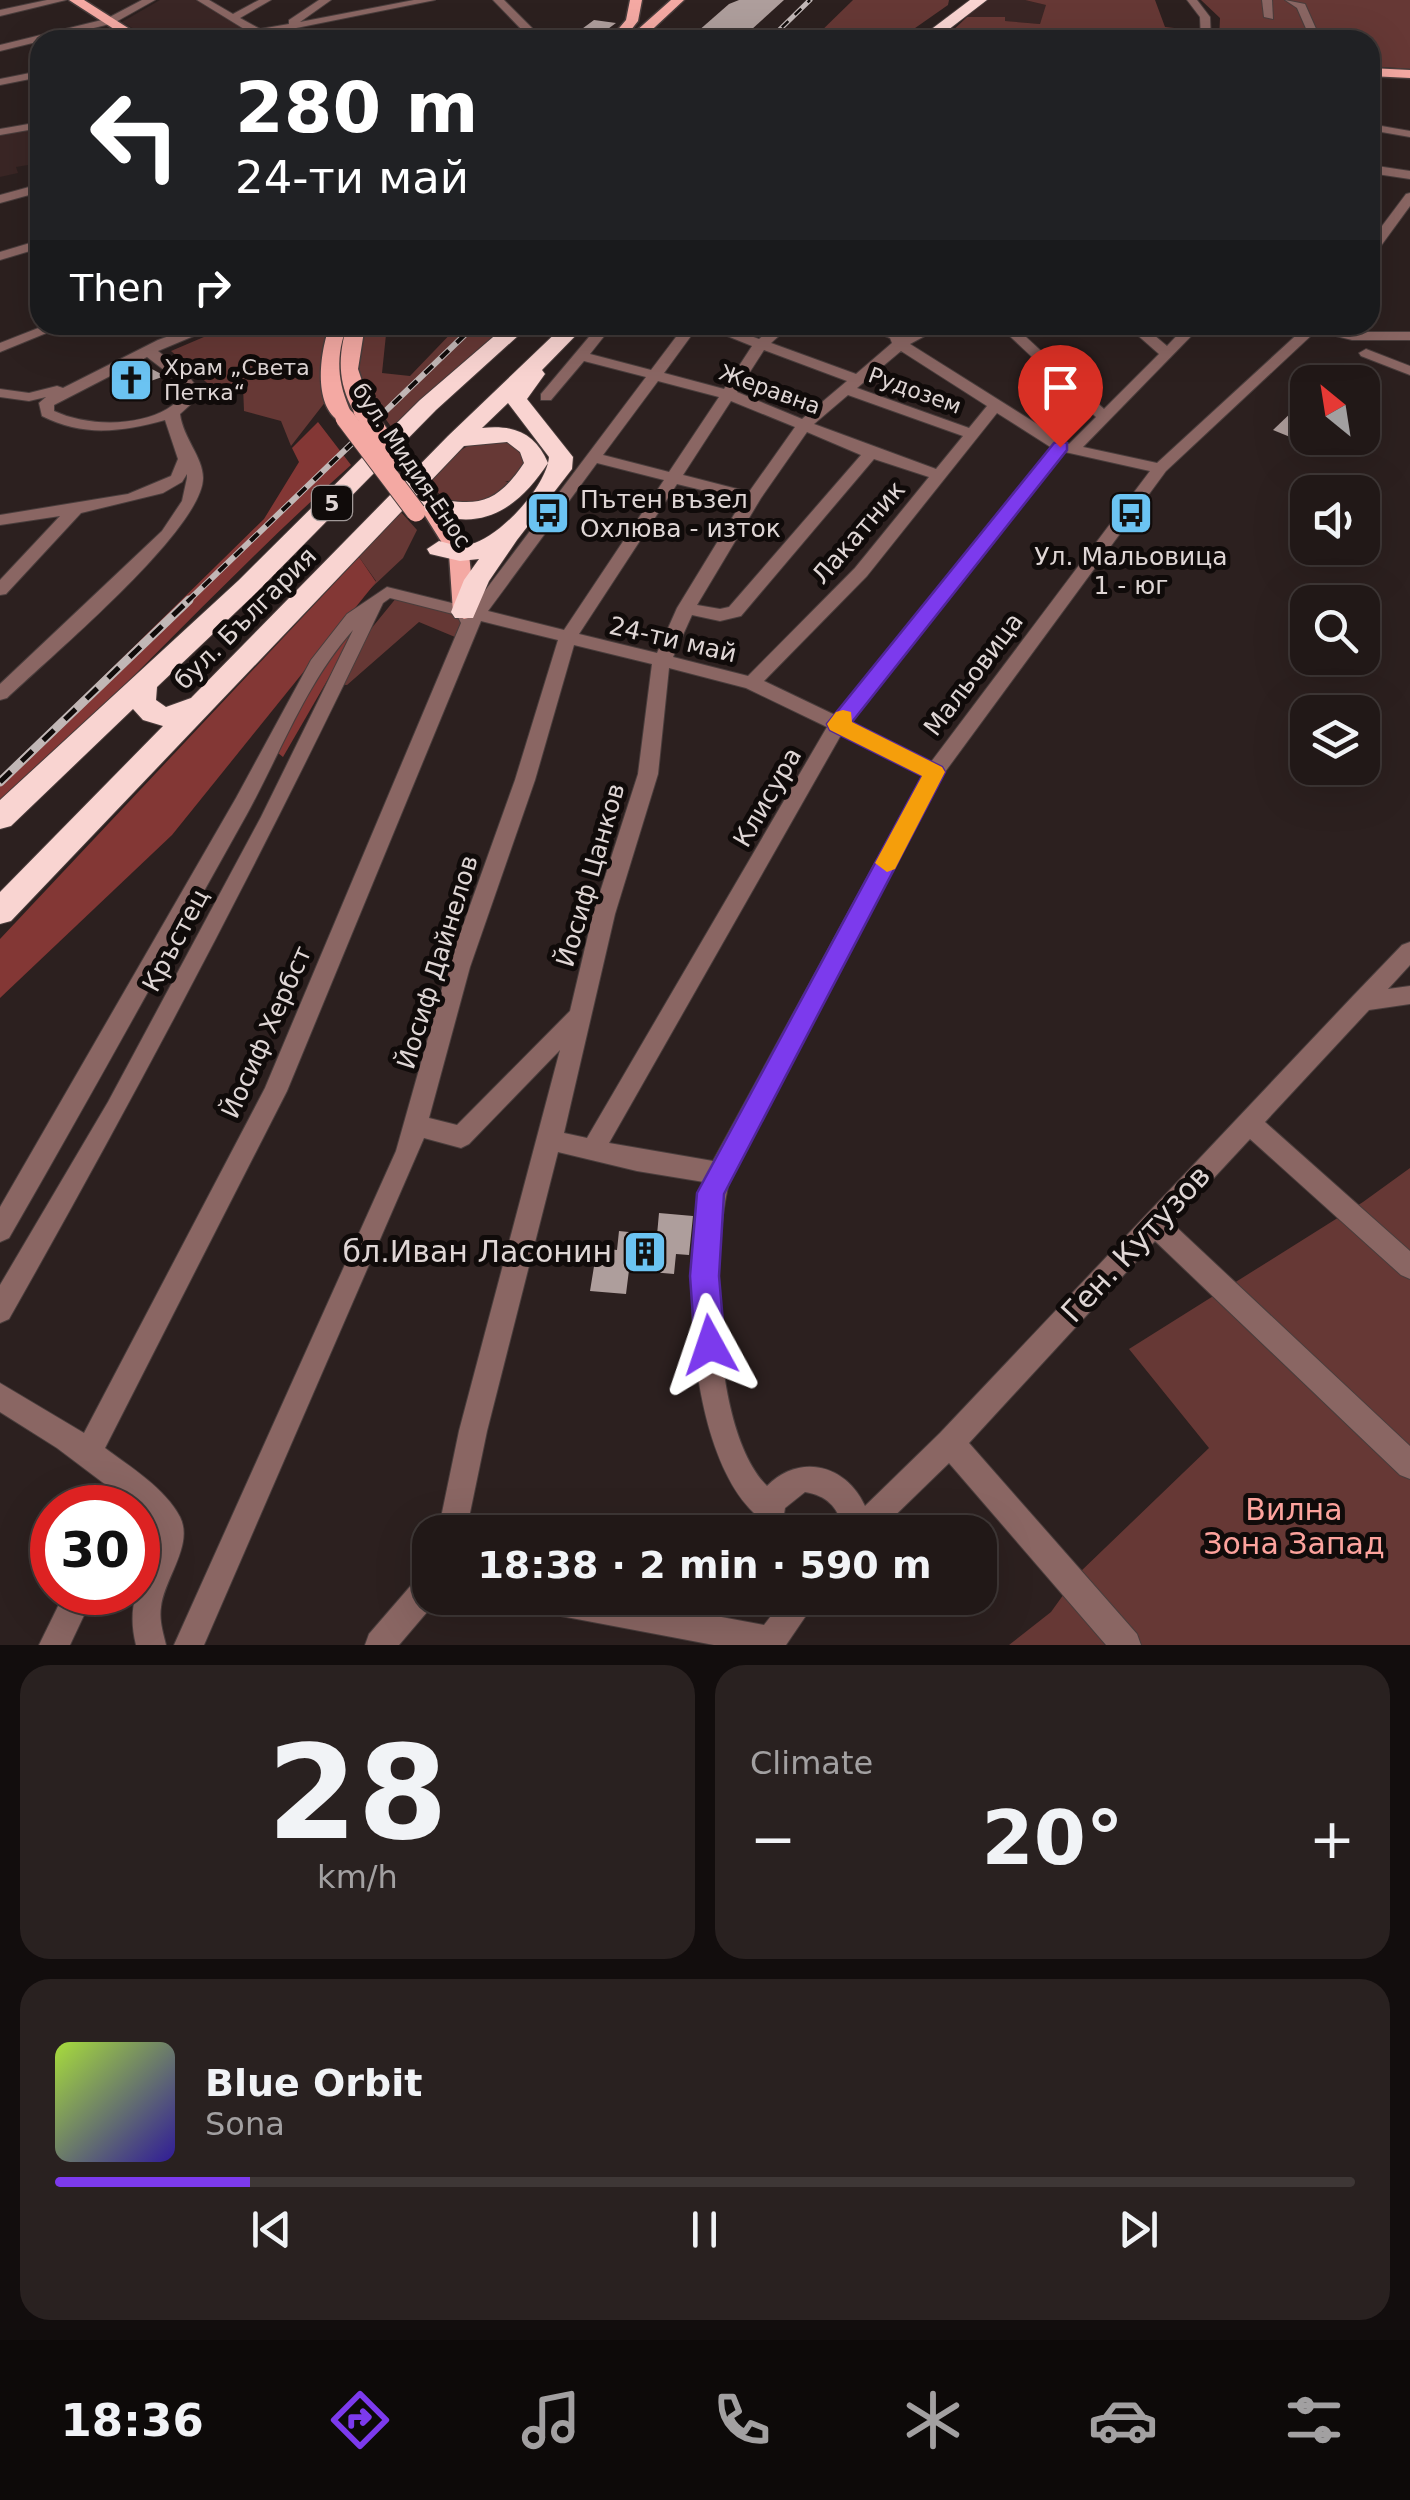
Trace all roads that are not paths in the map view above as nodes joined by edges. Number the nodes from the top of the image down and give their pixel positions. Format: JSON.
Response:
{"nodes":[{"id":1,"x":61,"y":0,"type":"edge"},
{"id":2,"x":75,"y":0,"type":"edge"},
{"id":3,"x":150,"y":0,"type":"edge"},
{"id":4,"x":202,"y":0,"type":"edge"},
{"id":5,"x":266,"y":0,"type":"edge"},
{"id":6,"x":326,"y":0,"type":"edge"},
{"id":7,"x":430,"y":0,"type":"edge"},
{"id":8,"x":498,"y":0,"type":"edge"},
{"id":9,"x":636,"y":0,"type":"edge"},
{"id":10,"x":677,"y":0,"type":"edge"},
{"id":11,"x":961,"y":0,"type":"edge"},
{"id":12,"x":980,"y":0,"type":"edge"},
{"id":13,"x":1192,"y":0,"type":"edge"},
{"id":14,"x":1267,"y":0,"type":"edge"},
{"id":15,"x":1290,"y":0,"type":"edge"},
{"id":16,"x":372,"y":2,"type":"edge"},
{"id":17,"x":0,"y":13,"type":"edge"},
{"id":18,"x":634,"y":16,"type":"junction"},
{"id":19,"x":1270,"y":17,"type":"dead end"},
{"id":20,"x":234,"y":18,"type":"junction"},
{"id":21,"x":110,"y":21,"type":"junction"},
{"id":22,"x":318,"y":22,"type":"junction"},
{"id":23,"x":282,"y":28,"type":"junction"},
{"id":24,"x":10,"y":30,"type":"dead end"},
{"id":25,"x":74,"y":30,"type":"edge"},
{"id":26,"x":124,"y":30,"type":"edge"},
{"id":27,"x":254,"y":30,"type":"edge"},
{"id":28,"x":273,"y":30,"type":"edge"},
{"id":29,"x":328,"y":30,"type":"dead end"},
{"id":30,"x":526,"y":30,"type":"edge"},
{"id":31,"x":624,"y":30,"type":"edge"},
{"id":32,"x":638,"y":30,"type":"edge"},
{"id":33,"x":643,"y":30,"type":"edge"},
{"id":34,"x":920,"y":30,"type":"edge"},
{"id":35,"x":938,"y":30,"type":"edge"},
{"id":36,"x":1206,"y":30,"type":"edge"},
{"id":37,"x":1312,"y":30,"type":"edge"},
{"id":38,"x":30,"y":41,"type":"edge"},
{"id":39,"x":27,"y":42,"type":"junction"},
{"id":40,"x":30,"y":43,"type":"edge"},
{"id":41,"x":0,"y":48,"type":"edge"},
{"id":42,"x":1380,"y":72,"type":"edge"},
{"id":43,"x":1410,"y":74,"type":"edge"},
{"id":44,"x":30,"y":76,"type":"edge"},
{"id":45,"x":0,"y":82,"type":"edge"},
{"id":46,"x":30,"y":128,"type":"edge"},
{"id":47,"x":1380,"y":130,"type":"edge"},
{"id":48,"x":0,"y":132,"type":"edge"},
{"id":49,"x":1410,"y":134,"type":"edge"},
{"id":50,"x":1380,"y":170,"type":"edge"},
{"id":51,"x":1410,"y":175,"type":"edge"},
{"id":52,"x":30,"y":191,"type":"edge"},
{"id":53,"x":1410,"y":197,"type":"edge"},
{"id":54,"x":0,"y":199,"type":"edge"},
{"id":55,"x":1380,"y":238,"type":"edge"},
{"id":56,"x":30,"y":247,"type":"edge"},
{"id":57,"x":0,"y":252,"type":"edge"},
{"id":58,"x":1409,"y":334,"type":"edge"},
{"id":59,"x":33,"y":335,"type":"edge"},
{"id":60,"x":185,"y":335,"type":"edge"},
{"id":61,"x":337,"y":335,"type":"edge"},
{"id":62,"x":353,"y":335,"type":"edge"},
{"id":63,"x":508,"y":335,"type":"edge"},
{"id":64,"x":566,"y":335,"type":"edge"},
{"id":65,"x":567,"y":335,"type":"edge"},
{"id":66,"x":598,"y":335,"type":"edge"},
{"id":67,"x":685,"y":335,"type":"edge"},
{"id":68,"x":736,"y":335,"type":"edge"},
{"id":69,"x":772,"y":335,"type":"edge"},
{"id":70,"x":895,"y":335,"type":"edge"},
{"id":71,"x":1016,"y":335,"type":"edge"},
{"id":72,"x":1145,"y":335,"type":"edge"},
{"id":73,"x":1185,"y":335,"type":"edge"},
{"id":74,"x":1302,"y":335,"type":"edge"},
{"id":75,"x":1348,"y":335,"type":"edge"},
{"id":76,"x":762,"y":344,"type":"junction"},
{"id":77,"x":0,"y":348,"type":"edge"},
{"id":78,"x":150,"y":353,"type":"junction"},
{"id":79,"x":1366,"y":353,"type":"dead end"},
{"id":80,"x":1168,"y":354,"type":"junction"},
{"id":81,"x":581,"y":356,"type":"junction"},
{"id":82,"x":1386,"y":362,"type":"junction"},
{"id":83,"x":1410,"y":371,"type":"edge"},
{"id":84,"x":655,"y":376,"type":"junction"},
{"id":85,"x":850,"y":384,"type":"junction"},
{"id":86,"x":74,"y":385,"type":"junction"},
{"id":87,"x":0,"y":393,"type":"edge"},
{"id":88,"x":730,"y":395,"type":"junction"},
{"id":89,"x":546,"y":396,"type":"dead end"},
{"id":90,"x":994,"y":407,"type":"junction"},
{"id":91,"x":172,"y":414,"type":"junction"},
{"id":92,"x":354,"y":415,"type":"junction"},
{"id":93,"x":1105,"y":418,"type":"junction"},
{"id":94,"x":804,"y":425,"type":"junction"},
{"id":95,"x":970,"y":433,"type":"junction"},
{"id":96,"x":456,"y":441,"type":"junction"},
{"id":97,"x":1067,"y":448,"type":"junction"},
{"id":98,"x":185,"y":451,"type":"junction"},
{"id":99,"x":871,"y":453,"type":"junction"},
{"id":100,"x":595,"y":458,"type":"junction"},
{"id":101,"x":1160,"y":468,"type":"junction"},
{"id":102,"x":939,"y":475,"type":"junction"},
{"id":103,"x":672,"y":478,"type":"junction"},
{"id":104,"x":513,"y":493,"type":"junction"},
{"id":105,"x":753,"y":498,"type":"junction"},
{"id":106,"x":77,"y":508,"type":"junction"},
{"id":107,"x":422,"y":508,"type":"junction"},
{"id":108,"x":0,"y":520,"type":"edge"},
{"id":109,"x":505,"y":541,"type":"junction"},
{"id":110,"x":449,"y":557,"type":"junction"},
{"id":111,"x":0,"y":590,"type":"edge"},
{"id":112,"x":381,"y":596,"type":"junction"},
{"id":113,"x":686,"y":608,"type":"junction"},
{"id":114,"x":470,"y":616,"type":"junction"},
{"id":115,"x":567,"y":639,"type":"junction"},
{"id":116,"x":661,"y":663,"type":"junction"},
{"id":117,"x":144,"y":682,"type":"junction"},
{"id":118,"x":752,"y":683,"type":"junction"},
{"id":119,"x":0,"y":694,"type":"edge"},
{"id":120,"x":206,"y":701,"type":"junction"},
{"id":121,"x":116,"y":711,"type":"junction"},
{"id":122,"x":838,"y":724,"type":"junction"},
{"id":123,"x":153,"y":753,"type":"junction"},
{"id":124,"x":934,"y":772,"type":"junction"},
{"id":125,"x":0,"y":818,"type":"edge"},
{"id":126,"x":0,"y":912,"type":"edge"},
{"id":127,"x":1410,"y":950,"type":"edge"},
{"id":128,"x":1410,"y":995,"type":"edge"},
{"id":129,"x":1360,"y":1002,"type":"junction"},
{"id":130,"x":578,"y":1016,"type":"junction"},
{"id":131,"x":1249,"y":1123,"type":"junction"},
{"id":132,"x":417,"y":1126,"type":"junction"},
{"id":133,"x":550,"y":1140,"type":"junction"},
{"id":134,"x":592,"y":1151,"type":"junction"},
{"id":135,"x":718,"y":1173,"type":"junction"},
{"id":136,"x":1156,"y":1225,"type":"junction"},
{"id":137,"x":0,"y":1230,"type":"edge"},
{"id":138,"x":1410,"y":1267,"type":"edge"},
{"id":139,"x":0,"y":1310,"type":"edge"},
{"id":140,"x":0,"y":1397,"type":"edge"},
{"id":141,"x":950,"y":1444,"type":"junction"},
{"id":142,"x":88,"y":1452,"type":"junction"},
{"id":143,"x":1410,"y":1465,"type":"edge"},
{"id":144,"x":116,"y":1485,"type":"edge"},
{"id":145,"x":456,"y":1515,"type":"edge"},
{"id":146,"x":765,"y":1515,"type":"edge"},
{"id":147,"x":771,"y":1515,"type":"edge"},
{"id":148,"x":853,"y":1515,"type":"edge"},
{"id":149,"x":876,"y":1515,"type":"edge"},
{"id":150,"x":160,"y":1517,"type":"edge"},
{"id":151,"x":160,"y":1567,"type":"edge"},
{"id":152,"x":412,"y":1607,"type":"edge"},
{"id":153,"x":69,"y":1615,"type":"edge"},
{"id":154,"x":143,"y":1615,"type":"edge"},
{"id":155,"x":630,"y":1615,"type":"edge"},
{"id":156,"x":791,"y":1615,"type":"edge"},
{"id":157,"x":769,"y":1643,"type":"edge"},
{"id":158,"x":54,"y":1645,"type":"edge"},
{"id":159,"x":151,"y":1645,"type":"edge"},
{"id":160,"x":189,"y":1645,"type":"edge"},
{"id":161,"x":380,"y":1645,"type":"edge"},
{"id":162,"x":1126,"y":1645,"type":"edge"}],
"edges":[{"from":1,"to":17,"type":"street"},
{"from":2,"to":21,"type":"main road"},
{"from":3,"to":21,"type":"street"},
{"from":4,"to":20,"type":"street"},
{"from":5,"to":20,"type":"street"},
{"from":6,"to":23,"type":"street"},
{"from":7,"to":16,"type":"street"},
{"from":8,"to":30,"type":"street"},
{"from":9,"to":18,"type":"main road"},
{"from":10,"to":33,"type":"main road"},
{"from":11,"to":34,"type":"highway"},
{"from":12,"to":35,"type":"highway"},
{"from":13,"to":36,"type":"street"},
{"from":14,"to":19,"type":"street"},
{"from":15,"to":37,"type":"street"},
{"from":16,"to":22,"type":"street"},
{"from":18,"to":31,"type":"main road"},
{"from":18,"to":32,"type":"main road"},
{"from":20,"to":27,"type":"street"},
{"from":21,"to":25,"type":"street"},
{"from":21,"to":26,"type":"main road"},
{"from":22,"to":23,"type":"street"},
{"from":22,"to":29,"type":"street"},
{"from":23,"to":28,"type":"street"},
{"from":24,"to":39,"type":"street"},
{"from":38,"to":39,"type":"street"},
{"from":39,"to":40,"type":"street"},
{"from":39,"to":41,"type":"street"},
{"from":42,"to":43,"type":"main road"},
{"from":44,"to":45,"type":"street"},
{"from":46,"to":48,"type":"street"},
{"from":47,"to":49,"type":"street"},
{"from":50,"to":51,"type":"street"},
{"from":52,"to":54,"type":"street"},
{"from":53,"to":55,"type":"street"},
{"from":56,"to":57,"type":"street"},
{"from":58,"to":75,"type":"street"},
{"from":58,"to":82,"type":"street"},
{"from":59,"to":77,"type":"street"},
{"from":60,"to":78,"type":"street"},
{"from":61,"to":92,"type":"main road","name":"бул. Мидия-Енос"},
{"from":62,"to":92,"type":"main road","name":"бул. Мидия-Енос"},
{"from":63,"to":117,"type":"highway","name":"бул. България","number":"5"},
{"from":64,"to":96,"type":"highway","name":"бул. България","number":"5"},
{"from":65,"to":109,"type":"highway"},
{"from":66,"to":81,"type":"street"},
{"from":67,"to":84,"type":"street","name":"Йосиф Хербст"},
{"from":68,"to":76,"type":"street","name":"Рудозем"},
{"from":69,"to":76,"type":"street","name":"Йосиф Дайнелов"},
{"from":70,"to":85,"type":"street","name":"Йосиф Цанков"},
{"from":70,"to":90,"type":"street"},
{"from":71,"to":93,"type":"street"},
{"from":72,"to":80,"type":"street"},
{"from":73,"to":80,"type":"street","name":"Клисура"},
{"from":74,"to":101,"type":"street","name":"Мальовица"},
{"from":76,"to":85,"type":"street","name":"Рудозем"},
{"from":76,"to":88,"type":"street","name":"Йосиф Дайнелов"},
{"from":78,"to":86,"type":"street"},
{"from":78,"to":91,"type":"street"},
{"from":79,"to":82,"type":"street"},
{"from":80,"to":93,"type":"street","name":"Клисура"},
{"from":81,"to":84,"type":"street","name":"Жеравна"},
{"from":81,"to":89,"type":"street"},
{"from":82,"to":83,"type":"street"},
{"from":84,"to":88,"type":"street","name":"Жеравна"},
{"from":84,"to":100,"type":"street","name":"Йосиф Хербст"},
{"from":85,"to":94,"type":"street","name":"Йосиф Цанков"},
{"from":85,"to":95,"type":"street","name":"Рудозем"},
{"from":86,"to":87,"type":"street"},
{"from":86,"to":91,"type":"street"},
{"from":88,"to":94,"type":"street","name":"Жеравна"},
{"from":88,"to":103,"type":"street","name":"Йосиф Дайнелов"},
{"from":90,"to":95,"type":"street","name":"Лакатник"},
{"from":90,"to":97,"type":"street"},
{"from":91,"to":98,"type":"street"},
{"from":92,"to":107,"type":"main road","name":"бул. Мидия-Енос","bridge":true},
{"from":93,"to":97,"type":"street","name":"Клисура"},
{"from":94,"to":99,"type":"street","name":"Жеравна"},
{"from":94,"to":105,"type":"street","name":"Йосиф Цанков"},
{"from":95,"to":102,"type":"street","name":"Лакатник"},
{"from":96,"to":104,"type":"highway"},
{"from":96,"to":120,"type":"highway","name":"бул. България","number":"5"},
{"from":97,"to":101,"type":"street"},
{"from":97,"to":122,"type":"street","name":"Клисура"},
{"from":98,"to":106,"type":"street"},
{"from":98,"to":119,"type":"street"},
{"from":99,"to":102,"type":"street","name":"Жеравна"},
{"from":99,"to":113,"type":"street"},
{"from":100,"to":103,"type":"street"},
{"from":100,"to":114,"type":"street","name":"Йосиф Хербст"},
{"from":101,"to":124,"type":"street","name":"Мальовица"},
{"from":102,"to":118,"type":"street","name":"Лакатник"},
{"from":103,"to":105,"type":"street"},
{"from":103,"to":115,"type":"street","name":"Йосиф Дайнелов"},
{"from":104,"to":107,"type":"highway"},
{"from":104,"to":110,"type":"highway"},
{"from":105,"to":113,"type":"street","name":"Йосиф Цанков"},
{"from":106,"to":108,"type":"street"},
{"from":106,"to":111,"type":"street"},
{"from":107,"to":110,"type":"main road","name":"бул. Мидия-Енос"},
{"from":109,"to":110,"type":"highway"},
{"from":109,"to":114,"type":"highway"},
{"from":110,"to":114,"type":"main road","name":"бул. Мидия-Енос"},
{"from":112,"to":114,"type":"street","name":"24-ти май"},
{"from":112,"to":137,"type":"street"},
{"from":112,"to":139,"type":"street","name":"Кръстец"},
{"from":113,"to":116,"type":"street","name":"Йосиф Цанков"},
{"from":114,"to":115,"type":"street","name":"24-ти май"},
{"from":114,"to":142,"type":"street","name":"Йосиф Хербст"},
{"from":115,"to":116,"type":"street","name":"24-ти май"},
{"from":115,"to":132,"type":"street","name":"Йосиф Дайнелов"},
{"from":116,"to":118,"type":"street","name":"24-ти май"},
{"from":116,"to":130,"type":"street","name":"Йосиф Цанков"},
{"from":117,"to":120,"type":"highway"},
{"from":117,"to":121,"type":"highway","name":"бул. България","number":"5"},
{"from":118,"to":122,"type":"street","name":"24-ти май"},
{"from":120,"to":123,"type":"highway","name":"бул. България","number":"5"},
{"from":121,"to":123,"type":"highway"},
{"from":121,"to":125,"type":"highway","name":"бул. България","number":"5"},
{"from":122,"to":124,"type":"street","name":"24-ти май"},
{"from":122,"to":134,"type":"street","name":"Клисура"},
{"from":123,"to":126,"type":"highway","name":"бул. България","number":"5"},
{"from":124,"to":135,"type":"street","name":"Мальовица"},
{"from":127,"to":129,"type":"street","name":"Ген. Кутузов"},
{"from":128,"to":129,"type":"street"},
{"from":129,"to":131,"type":"street","name":"Ген. Кутузов"},
{"from":130,"to":132,"type":"street"},
{"from":130,"to":133,"type":"street","name":"Йосиф Цанков"},
{"from":131,"to":136,"type":"street","name":"Ген. Кутузов"},
{"from":131,"to":138,"type":"street"},
{"from":132,"to":160,"type":"street","name":"Йосиф Дайнелов"},
{"from":133,"to":134,"type":"street"},
{"from":133,"to":145,"type":"street","name":"Йосиф Цанков"},
{"from":134,"to":135,"type":"street"},
{"from":135,"to":146,"type":"street","name":"Мальовица"},
{"from":136,"to":141,"type":"street","name":"Ген. Кутузов"},
{"from":136,"to":143,"type":"street"},
{"from":140,"to":142,"type":"street"},
{"from":141,"to":149,"type":"street","name":"Ген. Кутузов"},
{"from":141,"to":162,"type":"street"},
{"from":142,"to":144,"type":"street"},
{"from":147,"to":148,"type":"street"},
{"from":150,"to":151,"type":"street"},
{"from":152,"to":161,"type":"street"},
{"from":153,"to":158,"type":"street"},
{"from":154,"to":159,"type":"street"},
{"from":155,"to":157,"type":"street"},
{"from":156,"to":157,"type":"street"}]}
